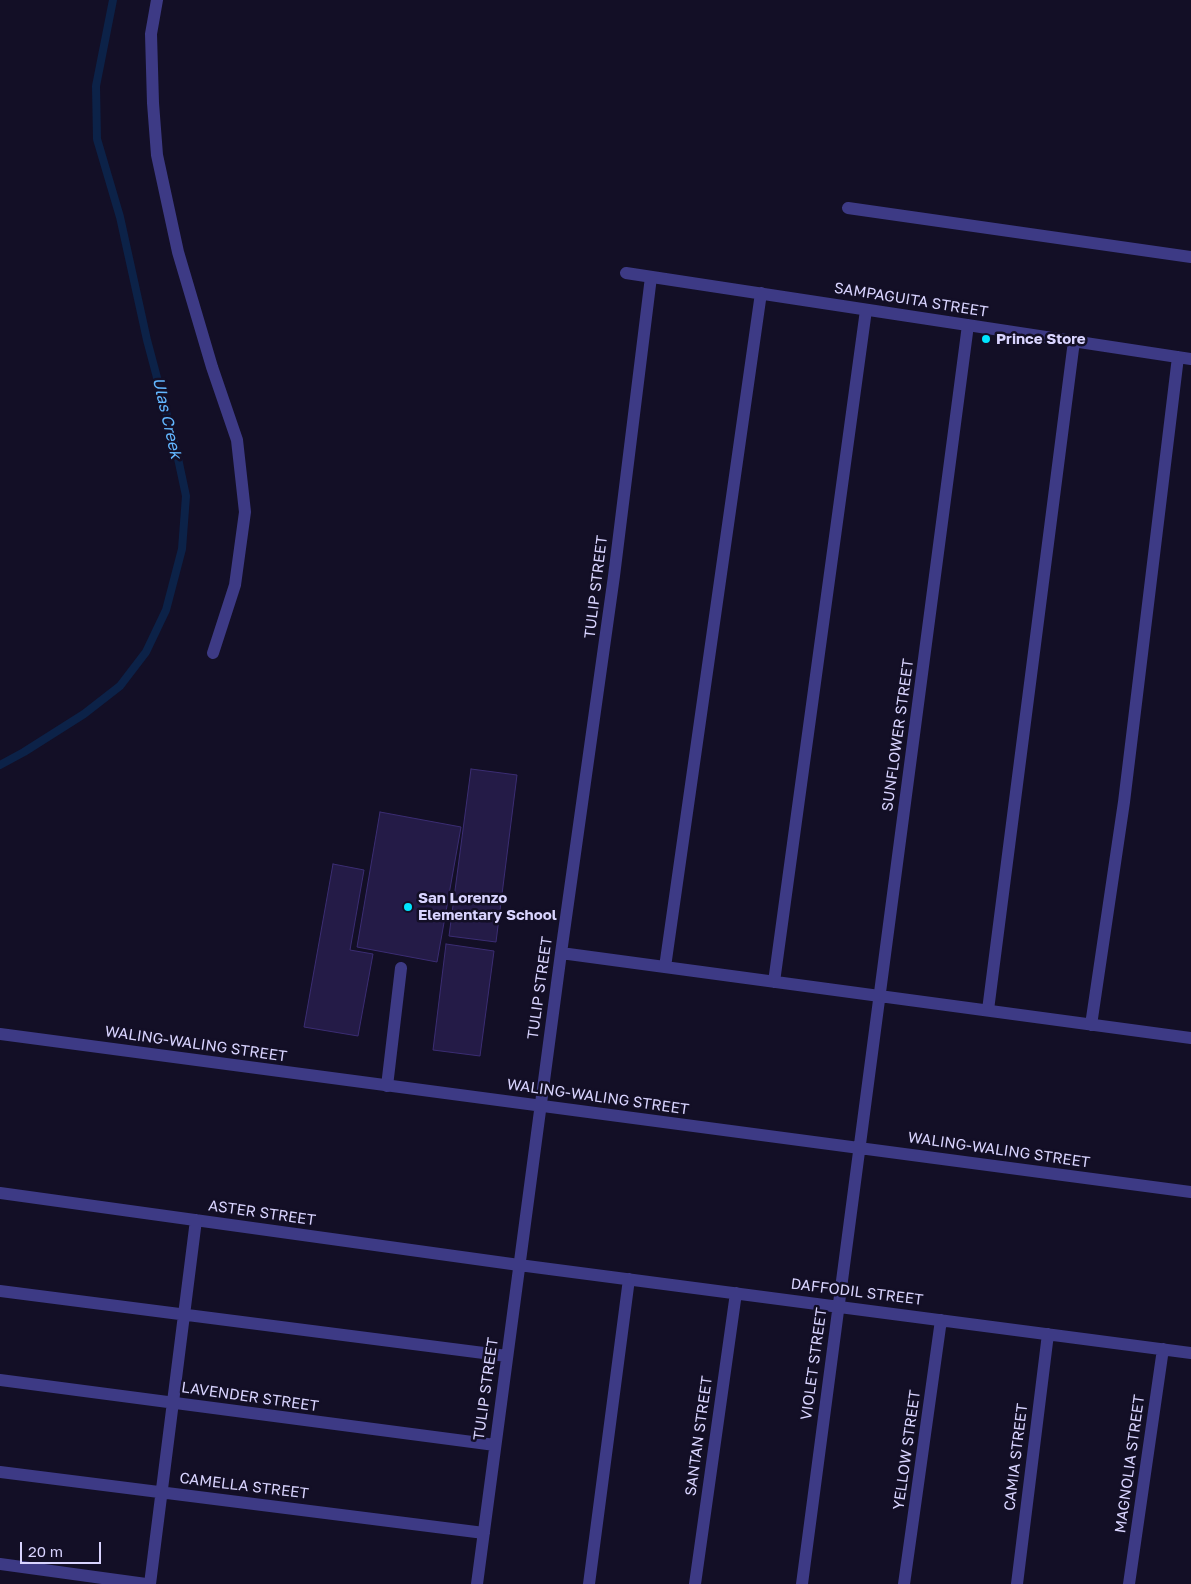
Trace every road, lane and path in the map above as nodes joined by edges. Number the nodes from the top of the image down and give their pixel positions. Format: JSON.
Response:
{"nodes":[{"id":1,"x":157,"y":0,"type":"edge"},
{"id":2,"x":848,"y":208,"type":"dead end"},
{"id":3,"x":1191,"y":258,"type":"edge"},
{"id":4,"x":626,"y":273,"type":"dead end"},
{"id":5,"x":651,"y":277,"type":"junction"},
{"id":6,"x":761,"y":293,"type":"junction"},
{"id":7,"x":866,"y":310,"type":"junction"},
{"id":8,"x":968,"y":325,"type":"junction"},
{"id":9,"x":1074,"y":341,"type":"junction"},
{"id":10,"x":1185,"y":358,"type":"edge"},
{"id":11,"x":213,"y":653,"type":"dead end"},
{"id":12,"x":561,"y":953,"type":"junction"},
{"id":13,"x":665,"y":967,"type":"junction"},
{"id":14,"x":401,"y":968,"type":"dead end"},
{"id":15,"x":774,"y":982,"type":"junction"},
{"id":16,"x":880,"y":996,"type":"junction"},
{"id":17,"x":988,"y":1010,"type":"junction"},
{"id":18,"x":1091,"y":1024,"type":"junction"},
{"id":19,"x":0,"y":1034,"type":"edge"},
{"id":20,"x":1191,"y":1038,"type":"edge"},
{"id":21,"x":387,"y":1086,"type":"junction"},
{"id":22,"x":540,"y":1106,"type":"junction"},
{"id":23,"x":860,"y":1148,"type":"junction"},
{"id":24,"x":1191,"y":1192,"type":"edge"},
{"id":25,"x":0,"y":1193,"type":"edge"},
{"id":26,"x":196,"y":1220,"type":"junction"},
{"id":27,"x":519,"y":1265,"type":"junction"},
{"id":28,"x":629,"y":1279,"type":"junction"},
{"id":29,"x":0,"y":1291,"type":"edge"},
{"id":30,"x":736,"y":1293,"type":"junction"},
{"id":31,"x":838,"y":1306,"type":"junction"},
{"id":32,"x":184,"y":1314,"type":"junction"},
{"id":33,"x":942,"y":1320,"type":"junction"},
{"id":34,"x":1048,"y":1334,"type":"junction"},
{"id":35,"x":1163,"y":1349,"type":"junction"},
{"id":36,"x":1191,"y":1353,"type":"edge"},
{"id":37,"x":507,"y":1356,"type":"junction"},
{"id":38,"x":0,"y":1380,"type":"edge"},
{"id":39,"x":172,"y":1403,"type":"junction"},
{"id":40,"x":495,"y":1445,"type":"junction"},
{"id":41,"x":0,"y":1472,"type":"edge"},
{"id":42,"x":161,"y":1492,"type":"junction"},
{"id":43,"x":484,"y":1533,"type":"junction"},
{"id":44,"x":0,"y":1564,"type":"edge"},
{"id":45,"x":146,"y":1584,"type":"edge"},
{"id":46,"x":150,"y":1584,"type":"edge"},
{"id":47,"x":477,"y":1584,"type":"edge"},
{"id":48,"x":589,"y":1584,"type":"edge"},
{"id":49,"x":695,"y":1584,"type":"edge"},
{"id":50,"x":802,"y":1584,"type":"edge"},
{"id":51,"x":904,"y":1584,"type":"edge"},
{"id":52,"x":1017,"y":1584,"type":"edge"},
{"id":53,"x":1129,"y":1584,"type":"edge"}],
"edges":[{"from":1,"to":11,"type":"street"},
{"from":2,"to":3,"type":"street"},
{"from":4,"to":5,"type":"street","name":"SAMPAGUITA STREET"},
{"from":5,"to":6,"type":"street","name":"SAMPAGUITA STREET"},
{"from":5,"to":12,"type":"street","name":"TULIP STREET"},
{"from":6,"to":7,"type":"street","name":"SAMPAGUITA STREET"},
{"from":6,"to":13,"type":"street"},
{"from":7,"to":8,"type":"street","name":"SAMPAGUITA STREET"},
{"from":7,"to":15,"type":"street"},
{"from":8,"to":9,"type":"street","name":"SAMPAGUITA STREET"},
{"from":8,"to":16,"type":"street","name":"SUNFLOWER STREET"},
{"from":9,"to":10,"type":"street","name":"SAMPAGUITA STREET"},
{"from":9,"to":17,"type":"street"},
{"from":10,"to":18,"type":"street"},
{"from":12,"to":13,"type":"street"},
{"from":12,"to":22,"type":"street","name":"TULIP STREET"},
{"from":13,"to":15,"type":"street"},
{"from":14,"to":21,"type":"street"},
{"from":15,"to":16,"type":"street"},
{"from":16,"to":17,"type":"street"},
{"from":16,"to":23,"type":"street","name":"SUNFLOWER STREET"},
{"from":17,"to":18,"type":"street"},
{"from":18,"to":20,"type":"street"},
{"from":19,"to":21,"type":"street","name":"WALING-WALING STREET"},
{"from":21,"to":22,"type":"street","name":"WALING-WALING STREET"},
{"from":22,"to":23,"type":"street","name":"WALING-WALING STREET"},
{"from":22,"to":27,"type":"street","name":"TULIP STREET"},
{"from":23,"to":24,"type":"street","name":"WALING-WALING STREET"},
{"from":23,"to":31,"type":"street","name":"VIOLET STREET"},
{"from":25,"to":26,"type":"street","name":"ASTER STREET"},
{"from":26,"to":27,"type":"street","name":"ASTER STREET"},
{"from":26,"to":32,"type":"street"},
{"from":27,"to":28,"type":"street","name":"DAFFODIL STREET"},
{"from":27,"to":37,"type":"street","name":"TULIP STREET"},
{"from":28,"to":30,"type":"street","name":"DAFFODIL STREET"},
{"from":28,"to":48,"type":"street"},
{"from":29,"to":32,"type":"street"},
{"from":30,"to":31,"type":"street","name":"DAFFODIL STREET"},
{"from":30,"to":49,"type":"street","name":"SANTAN STREET"},
{"from":31,"to":33,"type":"street","name":"DAFFODIL STREET"},
{"from":31,"to":50,"type":"street","name":"VIOLET STREET"},
{"from":32,"to":37,"type":"street"},
{"from":32,"to":39,"type":"street"},
{"from":33,"to":34,"type":"street","name":"DAFFODIL STREET"},
{"from":33,"to":51,"type":"street","name":"YELLOW STREET"},
{"from":34,"to":35,"type":"street","name":"DAFFODIL STREET"},
{"from":34,"to":52,"type":"street","name":"CAMIA STREET"},
{"from":35,"to":36,"type":"street","name":"DAFFODIL STREET"},
{"from":35,"to":53,"type":"street","name":"MAGNOLIA STREET"},
{"from":37,"to":40,"type":"street","name":"TULIP STREET"},
{"from":38,"to":39,"type":"street","name":"LAVENDER STREET"},
{"from":39,"to":40,"type":"street","name":"LAVENDER STREET"},
{"from":39,"to":42,"type":"street"},
{"from":40,"to":43,"type":"street","name":"TULIP STREET"},
{"from":41,"to":42,"type":"street","name":"CAMELLA STREET"},
{"from":42,"to":43,"type":"street","name":"CAMELLA STREET"},
{"from":42,"to":46,"type":"street"},
{"from":43,"to":47,"type":"street","name":"TULIP STREET"},
{"from":44,"to":45,"type":"street"}]}
